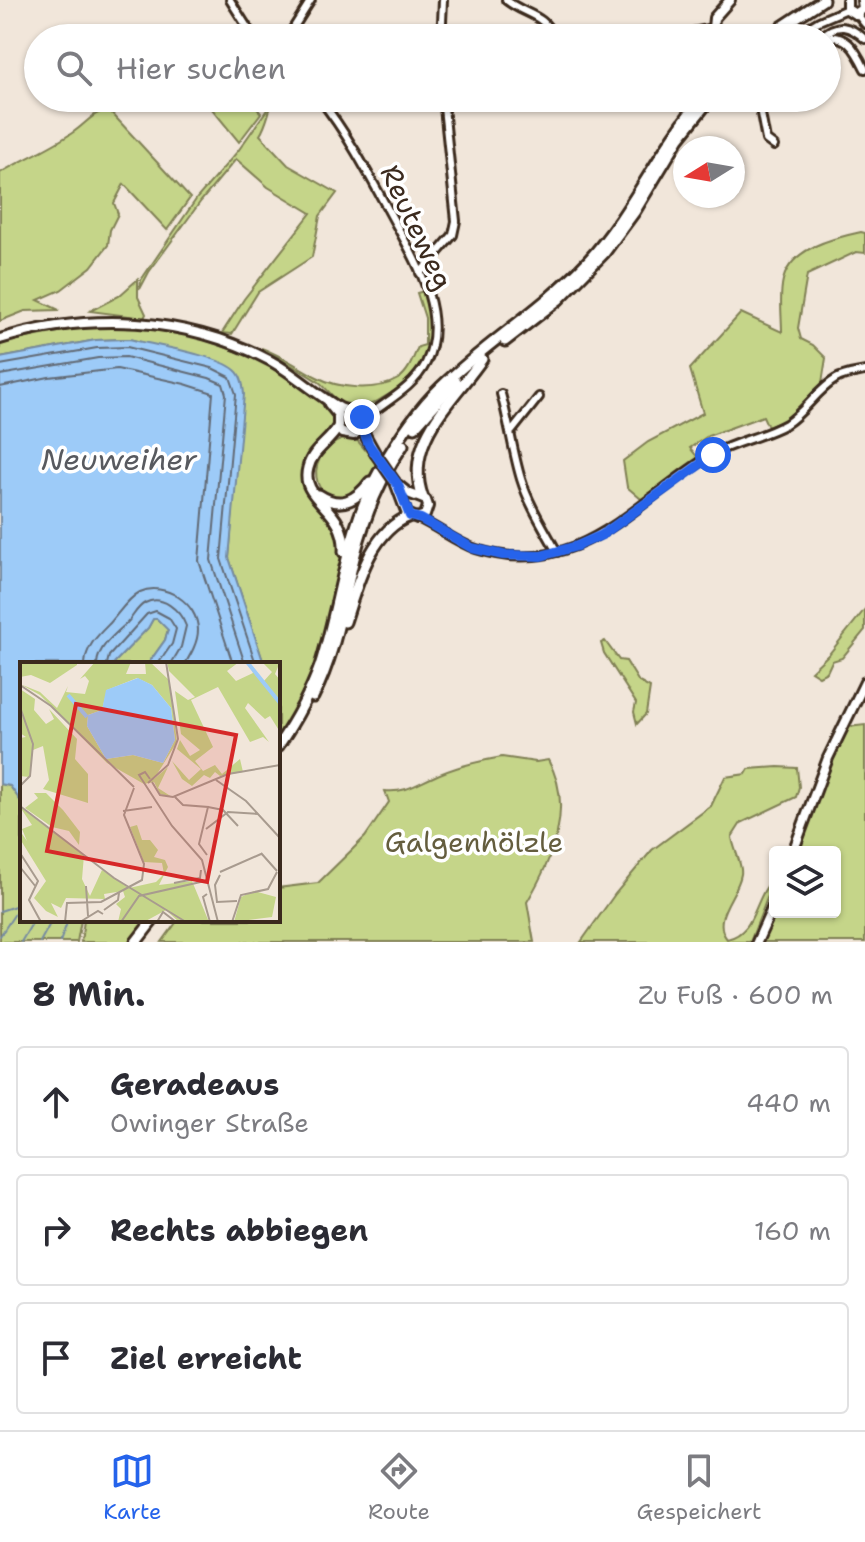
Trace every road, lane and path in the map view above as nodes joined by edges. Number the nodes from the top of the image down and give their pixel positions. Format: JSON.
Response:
{"nodes":[{"id":1,"x":230,"y":0,"type":"edge"},
{"id":2,"x":311,"y":0,"type":"edge"},
{"id":3,"x":443,"y":0,"type":"edge"},
{"id":4,"x":506,"y":0,"type":"edge"},
{"id":5,"x":730,"y":0,"type":"edge"},
{"id":6,"x":823,"y":0,"type":"edge"},
{"id":7,"x":847,"y":3,"type":"edge"},
{"id":8,"x":863,"y":9,"type":"edge"},
{"id":9,"x":245,"y":24,"type":"edge"},
{"id":10,"x":296,"y":24,"type":"edge"},
{"id":11,"x":442,"y":24,"type":"edge"},
{"id":12,"x":548,"y":24,"type":"edge"},
{"id":13,"x":714,"y":24,"type":"edge"},
{"id":14,"x":788,"y":24,"type":"edge"},
{"id":15,"x":814,"y":24,"type":"edge"},
{"id":16,"x":865,"y":24,"type":"edge"},
{"id":17,"x":841,"y":26,"type":"edge"},
{"id":18,"x":841,"y":37,"type":"edge"},
{"id":19,"x":865,"y":39,"type":"edge"},
{"id":20,"x":865,"y":69,"type":"edge"},
{"id":21,"x":329,"y":112,"type":"edge"},
{"id":22,"x":444,"y":112,"type":"edge"},
{"id":23,"x":691,"y":112,"type":"edge"},
{"id":24,"x":700,"y":112,"type":"edge"},
{"id":25,"x":761,"y":112,"type":"edge"},
{"id":26,"x":774,"y":146,"type":"dead end"},
{"id":27,"x":420,"y":273,"type":"junction"},
{"id":28,"x":0,"y":339,"type":"edge"},
{"id":29,"x":482,"y":359,"type":"junction"},
{"id":30,"x":865,"y":371,"type":"edge"},
{"id":31,"x":501,"y":394,"type":"dead end"},
{"id":32,"x":539,"y":397,"type":"dead end"},
{"id":33,"x":327,"y":400,"type":"junction"},
{"id":34,"x":346,"y":410,"type":"junction"},
{"id":35,"x":338,"y":422,"type":"junction"},
{"id":36,"x":357,"y":426,"type":"junction"},
{"id":37,"x":512,"y":431,"type":"junction"},
{"id":38,"x":378,"y":474,"type":"junction"},
{"id":39,"x":397,"y":484,"type":"junction"},
{"id":40,"x":419,"y":497,"type":"junction"},
{"id":41,"x":405,"y":504,"type":"junction"},
{"id":42,"x":426,"y":512,"type":"junction"},
{"id":43,"x":414,"y":517,"type":"junction"},
{"id":44,"x":440,"y":531,"type":"junction"},
{"id":45,"x":557,"y":552,"type":"junction"},
{"id":46,"x":345,"y":565,"type":"junction"},
{"id":47,"x":335,"y":643,"type":"junction"},
{"id":48,"x":865,"y":682,"type":"edge"},
{"id":49,"x":290,"y":729,"type":"junction"},
{"id":50,"x":280,"y":743,"type":"edge"},
{"id":51,"x":795,"y":846,"type":"edge"},
{"id":52,"x":769,"y":915,"type":"edge"},
{"id":53,"x":151,"y":922,"type":"edge"},
{"id":54,"x":136,"y":942,"type":"edge"},
{"id":55,"x":757,"y":942,"type":"edge"}],
"edges":[{"from":1,"to":9,"type":"street"},
{"from":2,"to":10,"type":"street"},
{"from":3,"to":11,"type":"street"},
{"from":4,"to":12,"type":"street"},
{"from":5,"to":13,"type":"main road"},
{"from":6,"to":14,"type":"highway"},
{"from":7,"to":8,"type":"main road"},
{"from":7,"to":15,"type":"street"},
{"from":8,"to":16,"type":"street"},
{"from":17,"to":19,"type":"street"},
{"from":18,"to":20,"type":"street"},
{"from":21,"to":27,"type":"street","name":"Reuteweg"},
{"from":22,"to":27,"type":"street"},
{"from":23,"to":38,"type":"highway"},
{"from":24,"to":29,"type":"highway"},
{"from":25,"to":26,"type":"street"},
{"from":27,"to":36,"type":"street","name":"Reuteweg"},
{"from":28,"to":33,"type":"main road"},
{"from":29,"to":40,"type":"highway"},
{"from":29,"to":47,"type":"highway"},
{"from":30,"to":45,"type":"street"},
{"from":31,"to":37,"type":"street"},
{"from":32,"to":37,"type":"street"},
{"from":33,"to":34,"type":"main road"},
{"from":33,"to":35,"type":"main road"},
{"from":34,"to":35,"type":"main road"},
{"from":34,"to":36,"type":"main road"},
{"from":35,"to":36,"type":"main road"},
{"from":35,"to":46,"type":"highway"},
{"from":36,"to":38,"type":"highway"},
{"from":36,"to":39,"type":"main road","bridge":true},
{"from":37,"to":45,"type":"street"},
{"from":38,"to":46,"type":"highway"},
{"from":39,"to":40,"type":"main road"},
{"from":39,"to":41,"type":"main road"},
{"from":40,"to":41,"type":"main road"},
{"from":40,"to":42,"type":"main road"},
{"from":41,"to":43,"type":"main road"},
{"from":42,"to":43,"type":"main road"},
{"from":42,"to":44,"type":"street"},
{"from":43,"to":44,"type":"street"},
{"from":43,"to":47,"type":"highway"},
{"from":44,"to":45,"type":"street"},
{"from":46,"to":49,"type":"highway"},
{"from":47,"to":49,"type":"highway"},
{"from":48,"to":51,"type":"main road"},
{"from":49,"to":50,"type":"highway"},
{"from":52,"to":55,"type":"main road"},
{"from":53,"to":54,"type":"highway"}]}
